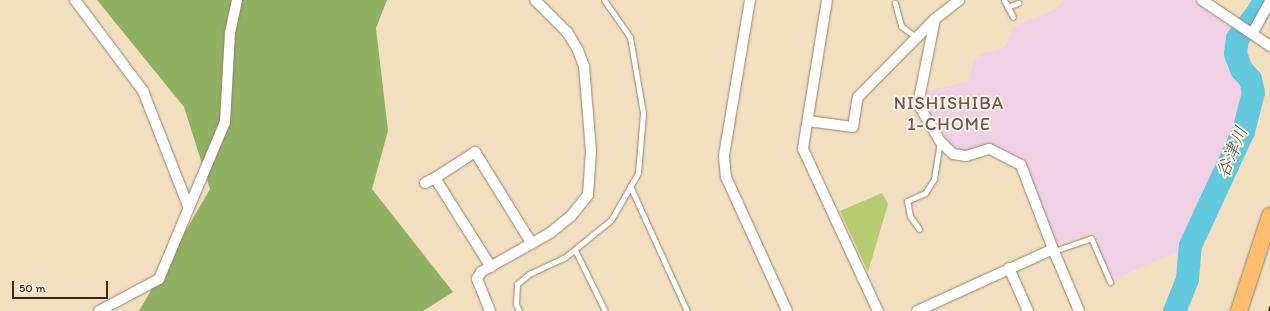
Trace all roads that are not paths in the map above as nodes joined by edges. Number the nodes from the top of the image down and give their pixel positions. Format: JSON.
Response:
{"nodes":[{"id":1,"x":75,"y":0,"type":"edge"},
{"id":2,"x":237,"y":0,"type":"edge"},
{"id":3,"x":535,"y":0,"type":"edge"},
{"id":4,"x":604,"y":0,"type":"edge"},
{"id":5,"x":750,"y":0,"type":"edge"},
{"id":6,"x":828,"y":0,"type":"edge"},
{"id":7,"x":959,"y":0,"type":"edge"},
{"id":8,"x":1004,"y":0,"type":"edge"},
{"id":9,"x":1202,"y":0,"type":"edge"},
{"id":10,"x":1270,"y":2,"type":"edge"},
{"id":11,"x":895,"y":3,"type":"dead end"},
{"id":12,"x":1018,"y":3,"type":"dead end"},
{"id":13,"x":1008,"y":7,"type":"junction"},
{"id":14,"x":1013,"y":17,"type":"dead end"},
{"id":15,"x":935,"y":19,"type":"junction"},
{"id":16,"x":1252,"y":34,"type":"junction"},
{"id":17,"x":917,"y":38,"type":"junction"},
{"id":18,"x":1270,"y":46,"type":"edge"},
{"id":19,"x":808,"y":121,"type":"junction"},
{"id":20,"x":940,"y":141,"type":"junction"},
{"id":21,"x":435,"y":178,"type":"junction"},
{"id":22,"x":425,"y":183,"type":"dead end"},
{"id":23,"x":630,"y":186,"type":"junction"},
{"id":24,"x":188,"y":206,"type":"junction"},
{"id":25,"x":1270,"y":216,"type":"edge"},
{"id":26,"x":918,"y":229,"type":"dead end"},
{"id":27,"x":532,"y":244,"type":"junction"},
{"id":28,"x":575,"y":250,"type":"junction"},
{"id":29,"x":1053,"y":250,"type":"junction"},
{"id":30,"x":491,"y":267,"type":"junction"},
{"id":31,"x":1009,"y":268,"type":"junction"},
{"id":32,"x":1110,"y":282,"type":"dead end"},
{"id":33,"x":99,"y":311,"type":"edge"},
{"id":34,"x":490,"y":311,"type":"edge"},
{"id":35,"x":519,"y":311,"type":"edge"},
{"id":36,"x":605,"y":311,"type":"edge"},
{"id":37,"x":687,"y":311,"type":"edge"},
{"id":38,"x":787,"y":311,"type":"edge"},
{"id":39,"x":878,"y":311,"type":"edge"},
{"id":40,"x":917,"y":311,"type":"edge"},
{"id":41,"x":1028,"y":311,"type":"edge"},
{"id":42,"x":1079,"y":311,"type":"edge"},
{"id":43,"x":1239,"y":311,"type":"edge"}],
"edges":[{"from":1,"to":24,"type":"street"},
{"from":2,"to":24,"type":"street"},
{"from":3,"to":27,"type":"street"},
{"from":4,"to":23,"type":"lane"},
{"from":5,"to":38,"type":"street"},
{"from":6,"to":19,"type":"street"},
{"from":7,"to":15,"type":"street"},
{"from":8,"to":13,"type":"lane"},
{"from":9,"to":16,"type":"street"},
{"from":10,"to":16,"type":"street"},
{"from":11,"to":17,"type":"lane"},
{"from":12,"to":13,"type":"lane"},
{"from":13,"to":14,"type":"lane"},
{"from":15,"to":17,"type":"street"},
{"from":15,"to":20,"type":"street"},
{"from":16,"to":18,"type":"street"},
{"from":17,"to":19,"type":"street"},
{"from":19,"to":39,"type":"street"},
{"from":20,"to":26,"type":"lane"},
{"from":20,"to":29,"type":"street"},
{"from":21,"to":22,"type":"street"},
{"from":21,"to":27,"type":"street"},
{"from":21,"to":30,"type":"street"},
{"from":23,"to":28,"type":"lane"},
{"from":23,"to":37,"type":"lane"},
{"from":24,"to":33,"type":"street"},
{"from":25,"to":43,"type":"highway"},
{"from":27,"to":30,"type":"street"},
{"from":28,"to":35,"type":"lane"},
{"from":28,"to":36,"type":"lane"},
{"from":29,"to":31,"type":"street"},
{"from":29,"to":32,"type":"lane"},
{"from":29,"to":42,"type":"street"},
{"from":30,"to":34,"type":"street"},
{"from":31,"to":40,"type":"street"},
{"from":31,"to":41,"type":"street"}]}
